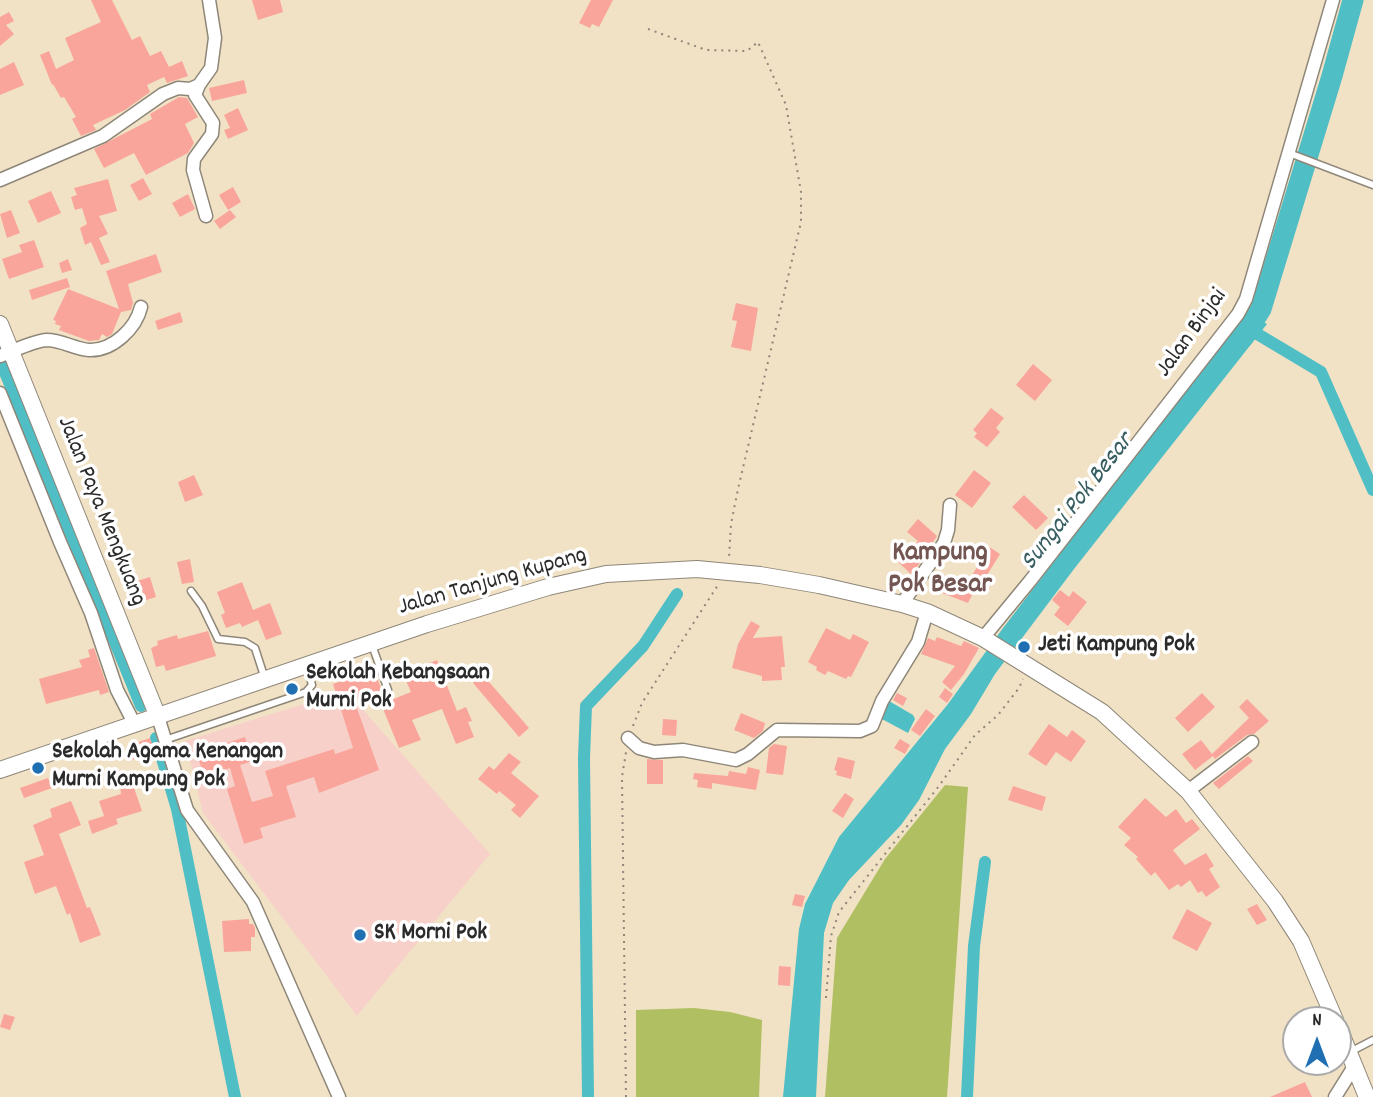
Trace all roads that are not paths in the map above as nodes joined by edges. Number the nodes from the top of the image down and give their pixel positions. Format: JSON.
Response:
{"nodes":[{"id":1,"x":209,"y":0,"type":"edge"},
{"id":2,"x":1333,"y":0,"type":"edge"},
{"id":3,"x":200,"y":85,"type":"junction"},
{"id":4,"x":1293,"y":154,"type":"junction"},
{"id":5,"x":0,"y":180,"type":"edge"},
{"id":6,"x":1373,"y":185,"type":"edge"},
{"id":7,"x":206,"y":216,"type":"dead end"},
{"id":8,"x":141,"y":307,"type":"dead end"},
{"id":9,"x":0,"y":324,"type":"edge"},
{"id":10,"x":6,"y":354,"type":"edge"},
{"id":11,"x":0,"y":393,"type":"edge"},
{"id":12,"x":950,"y":505,"type":"dead end"},
{"id":13,"x":191,"y":591,"type":"dead end"},
{"id":14,"x":902,"y":604,"type":"junction"},
{"id":15,"x":928,"y":612,"type":"junction"},
{"id":16,"x":983,"y":638,"type":"junction"},
{"id":17,"x":372,"y":643,"type":"junction"},
{"id":18,"x":307,"y":666,"type":"junction"},
{"id":19,"x":265,"y":680,"type":"junction"},
{"id":20,"x":388,"y":690,"type":"dead end"},
{"id":21,"x":158,"y":717,"type":"junction"},
{"id":22,"x":135,"y":725,"type":"junction"},
{"id":23,"x":628,"y":738,"type":"road end"},
{"id":24,"x":166,"y":740,"type":"junction"},
{"id":25,"x":1252,"y":742,"type":"dead end"},
{"id":26,"x":0,"y":770,"type":"edge"},
{"id":27,"x":1188,"y":791,"type":"junction"},
{"id":28,"x":1329,"y":1006,"type":"edge"},
{"id":29,"x":1373,"y":1040,"type":"edge"},
{"id":30,"x":1352,"y":1059,"type":"joint"},
{"id":31,"x":1344,"y":1076,"type":"edge"},
{"id":32,"x":340,"y":1097,"type":"edge"},
{"id":33,"x":1335,"y":1097,"type":"edge"},
{"id":34,"x":1367,"y":1097,"type":"edge"}],
"edges":[{"from":1,"to":3,"type":"street"},
{"from":2,"to":4,"type":"street","name":"Jalan Binjai"},
{"from":3,"to":5,"type":"street"},
{"from":3,"to":7,"type":"street"},
{"from":4,"to":6,"type":"lane"},
{"from":4,"to":16,"type":"street","name":"Jalan Binjai"},
{"from":8,"to":10,"type":"street"},
{"from":9,"to":10,"type":"main road","name":"Jalan Paya Mengkuang"},
{"from":10,"to":21,"type":"main road","name":"Jalan Paya Mengkuang"},
{"from":11,"to":22,"type":"street"},
{"from":12,"to":14,"type":"street"},
{"from":13,"to":19,"type":"lane"},
{"from":14,"to":15,"type":"main road","name":"Jalan Tanjung Kupang"},
{"from":14,"to":17,"type":"main road","name":"Jalan Tanjung Kupang"},
{"from":15,"to":16,"type":"main road","name":"Jalan Tanjung Kupang"},
{"from":15,"to":23,"type":"street"},
{"from":16,"to":27,"type":"main road","name":"Jalan Tanjung Kupang"},
{"from":17,"to":18,"type":"main road","name":"Jalan Tanjung Kupang"},
{"from":17,"to":20,"type":"lane"},
{"from":18,"to":19,"type":"main road","name":"Jalan Tanjung Kupang"},
{"from":18,"to":24,"type":"lane"},
{"from":19,"to":21,"type":"main road","name":"Jalan Tanjung Kupang"},
{"from":21,"to":22,"type":"main road","name":"Jalan Tanjung Kupang"},
{"from":21,"to":24,"type":"street"},
{"from":22,"to":26,"type":"main road","name":"Jalan Tanjung Kupang"},
{"from":24,"to":32,"type":"street"},
{"from":25,"to":27,"type":"street"},
{"from":27,"to":28,"type":"main road","name":"Jalan Tanjung Kupang"},
{"from":29,"to":30,"type":"lane"},
{"from":30,"to":34,"type":"main road"},
{"from":31,"to":33,"type":"street"}]}
